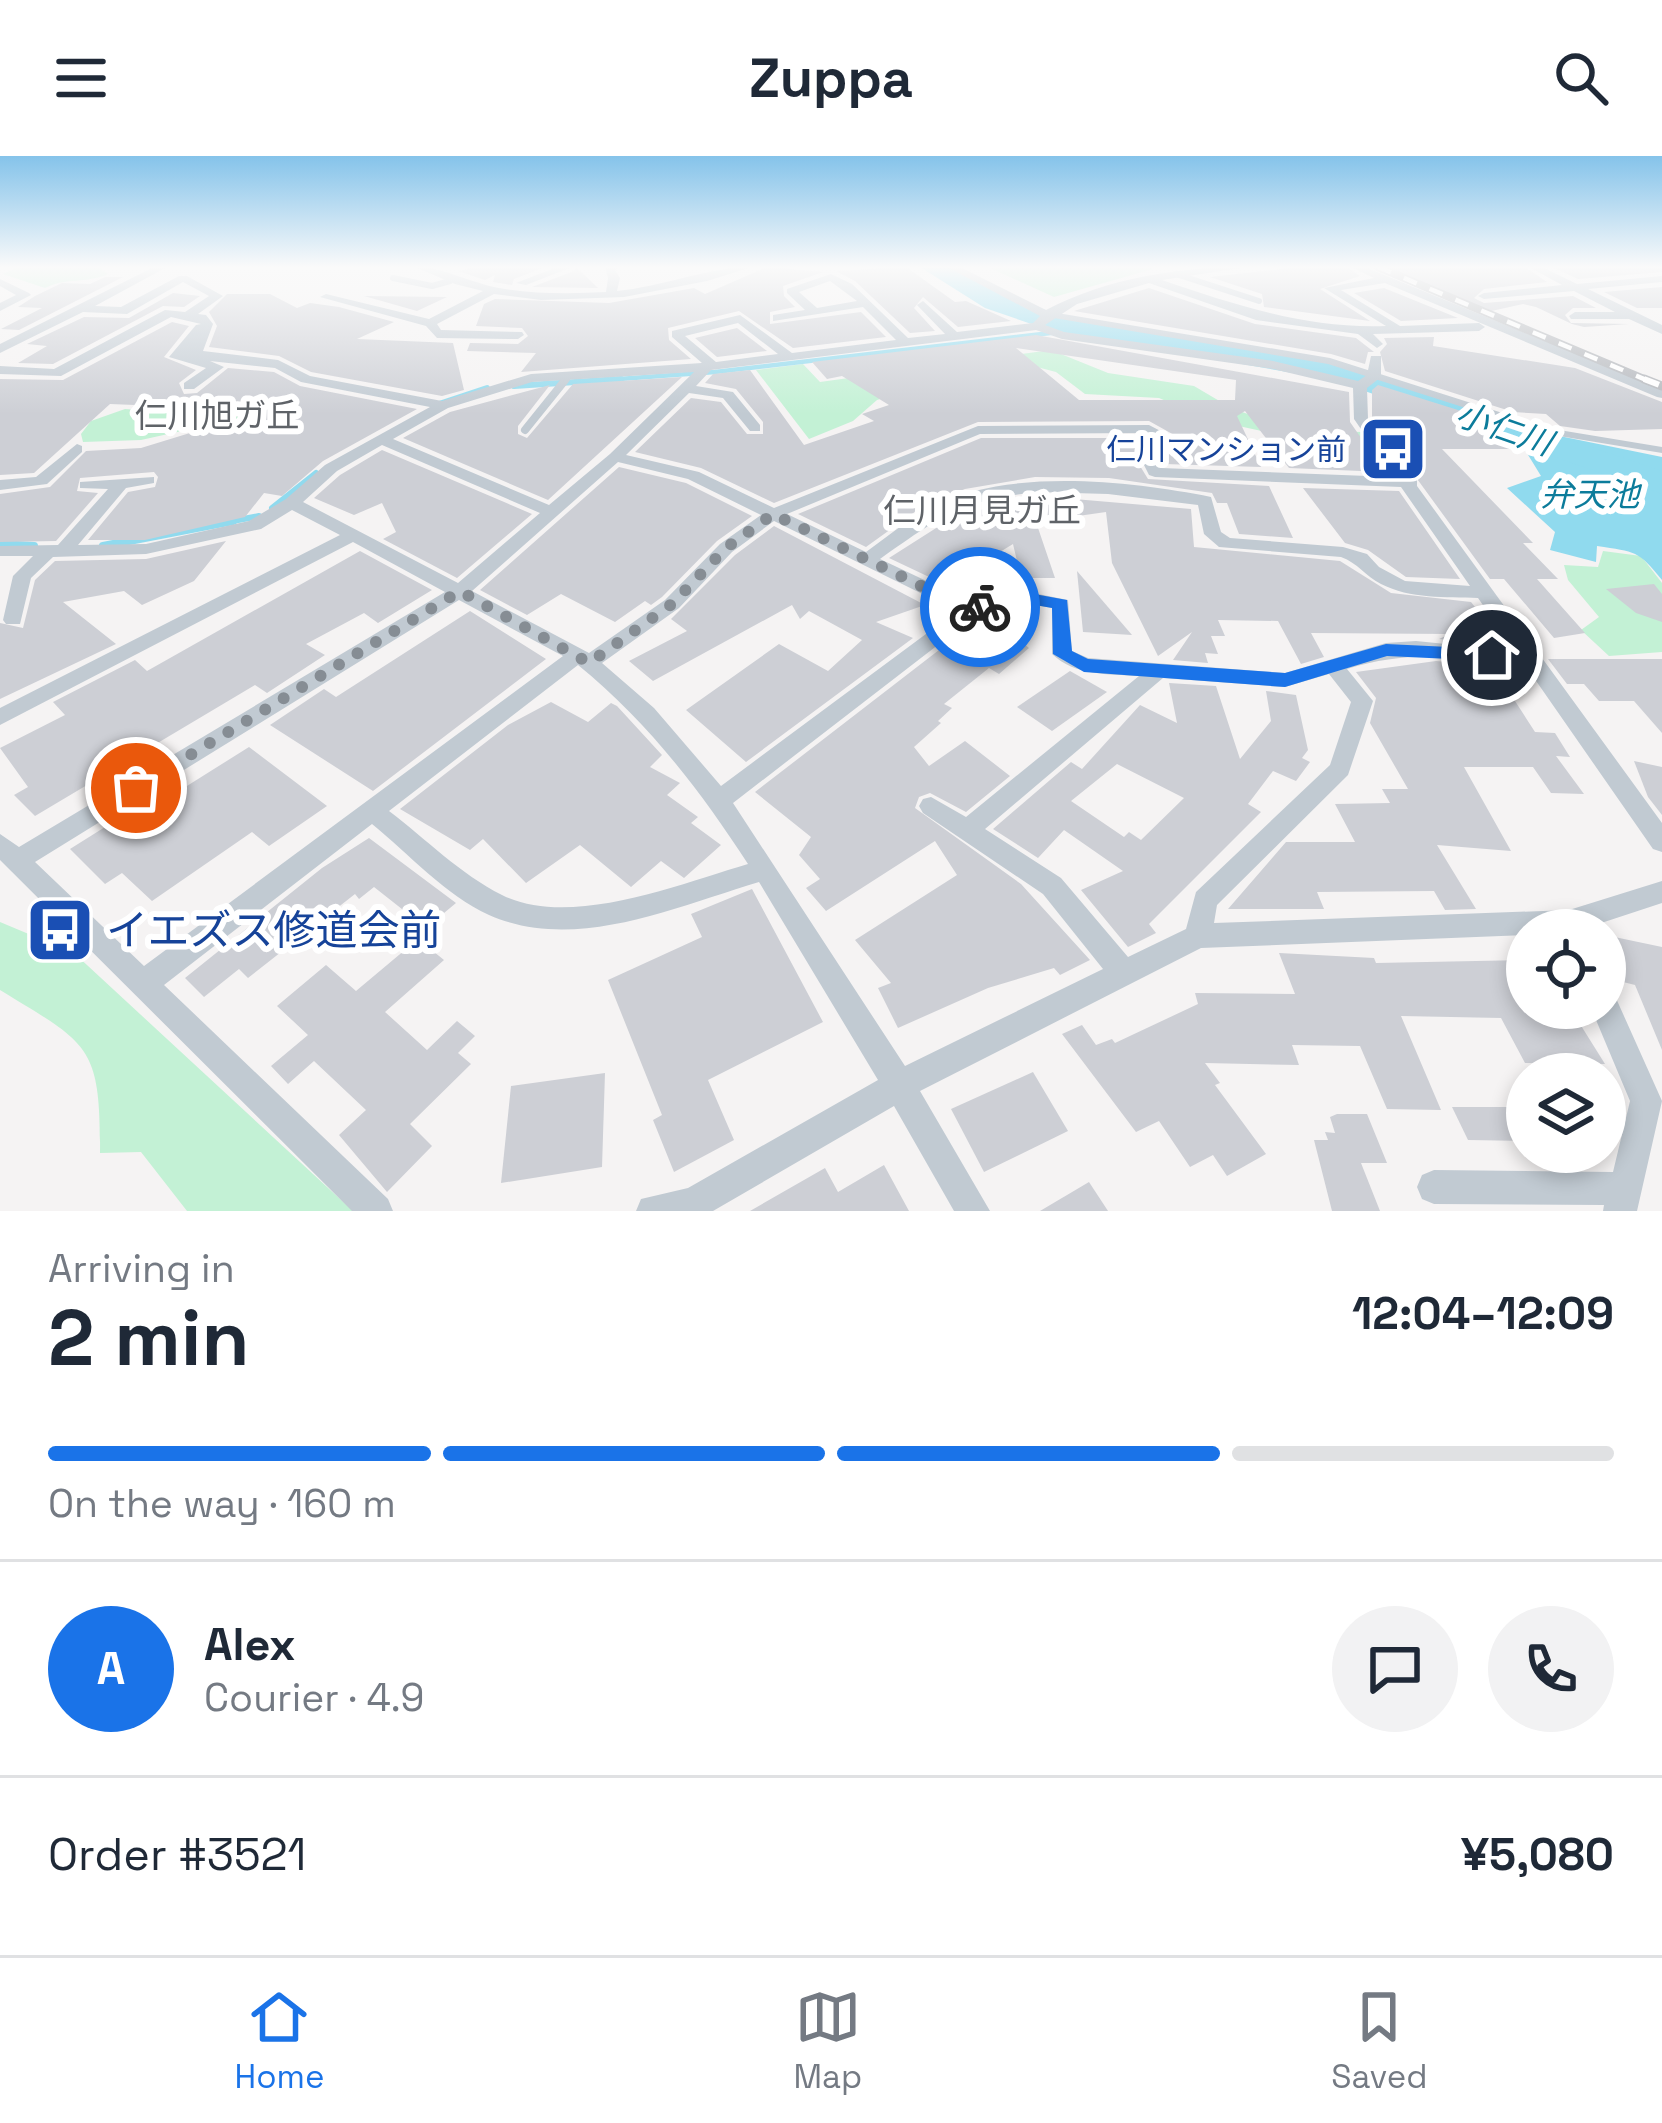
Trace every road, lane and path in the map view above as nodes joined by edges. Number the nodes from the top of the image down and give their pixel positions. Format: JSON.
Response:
{"nodes":[{"id":1,"x":64,"y":316,"type":"edge"},
{"id":2,"x":163,"y":316,"type":"edge"},
{"id":3,"x":193,"y":316,"type":"edge"},
{"id":4,"x":403,"y":316,"type":"edge"},
{"id":5,"x":443,"y":316,"type":"edge"},
{"id":6,"x":788,"y":316,"type":"edge"},
{"id":7,"x":878,"y":316,"type":"edge"},
{"id":8,"x":934,"y":316,"type":"edge"},
{"id":9,"x":1032,"y":316,"type":"edge"},
{"id":10,"x":1063,"y":316,"type":"edge"},
{"id":11,"x":1258,"y":316,"type":"edge"},
{"id":12,"x":1377,"y":316,"type":"edge"},
{"id":13,"x":1470,"y":316,"type":"edge"},
{"id":14,"x":777,"y":318,"type":"dead end"},
{"id":15,"x":205,"y":322,"type":"junction"},
{"id":16,"x":430,"y":323,"type":"junction"},
{"id":17,"x":1045,"y":324,"type":"junction"},
{"id":18,"x":1395,"y":327,"type":"junction"},
{"id":19,"x":1497,"y":328,"type":"junction"},
{"id":20,"x":1362,"y":331,"type":"junction"},
{"id":21,"x":518,"y":335,"type":"dead end"},
{"id":22,"x":954,"y":336,"type":"junction"},
{"id":23,"x":906,"y":344,"type":"junction"},
{"id":24,"x":0,"y":350,"type":"edge"},
{"id":25,"x":790,"y":357,"type":"junction"},
{"id":26,"x":0,"y":370,"type":"edge"},
{"id":27,"x":701,"y":374,"type":"junction"},
{"id":28,"x":565,"y":380,"type":"junction"},
{"id":29,"x":1367,"y":382,"type":"junction"},
{"id":30,"x":189,"y":386,"type":"dead end"},
{"id":31,"x":1662,"y":394,"type":"edge"},
{"id":32,"x":442,"y":405,"type":"junction"},
{"id":33,"x":755,"y":428,"type":"dead end"},
{"id":34,"x":525,"y":430,"type":"dead end"},
{"id":35,"x":383,"y":440,"type":"junction"},
{"id":36,"x":77,"y":449,"type":"dead end"},
{"id":37,"x":1662,"y":450,"type":"edge"},
{"id":38,"x":615,"y":457,"type":"junction"},
{"id":39,"x":148,"y":480,"type":"dead end"},
{"id":40,"x":121,"y":484,"type":"junction"},
{"id":41,"x":1411,"y":484,"type":"junction"},
{"id":42,"x":0,"y":485,"type":"edge"},
{"id":43,"x":86,"y":485,"type":"dead end"},
{"id":44,"x":292,"y":503,"type":"junction"},
{"id":45,"x":551,"y":512,"type":"junction"},
{"id":46,"x":773,"y":514,"type":"junction"},
{"id":47,"x":354,"y":535,"type":"junction"},
{"id":48,"x":61,"y":550,"type":"junction"},
{"id":49,"x":0,"y":551,"type":"edge"},
{"id":50,"x":867,"y":559,"type":"junction"},
{"id":51,"x":460,"y":591,"type":"junction"},
{"id":52,"x":1482,"y":592,"type":"junction"},
{"id":53,"x":971,"y":610,"type":"junction"},
{"id":54,"x":13,"y":620,"type":"dead end"},
{"id":55,"x":1531,"y":658,"type":"junction"},
{"id":56,"x":584,"y":659,"type":"junction"},
{"id":57,"x":1335,"y":668,"type":"junction"},
{"id":58,"x":1158,"y":671,"type":"junction"},
{"id":59,"x":0,"y":717,"type":"edge"},
{"id":60,"x":722,"y":798,"type":"junction"},
{"id":61,"x":931,"y":806,"type":"dead end"},
{"id":62,"x":373,"y":811,"type":"junction"},
{"id":63,"x":1652,"y":811,"type":"edge"},
{"id":64,"x":967,"y":830,"type":"junction"},
{"id":65,"x":1662,"y":842,"type":"edge"},
{"id":66,"x":8,"y":853,"type":"edge"},
{"id":67,"x":765,"y":870,"type":"junction"},
{"id":68,"x":1662,"y":892,"type":"edge"},
{"id":69,"x":1616,"y":909,"type":"edge"},
{"id":70,"x":1506,"y":928,"type":"edge"},
{"id":71,"x":1198,"y":936,"type":"junction"},
{"id":72,"x":1124,"y":973,"type":"junction"},
{"id":73,"x":142,"y":985,"type":"junction"},
{"id":74,"x":1615,"y":1029,"type":"edge"},
{"id":75,"x":901,"y":1084,"type":"junction"},
{"id":76,"x":1434,"y":1187,"type":"dead end"},
{"id":77,"x":1623,"y":1200,"type":"edge"},
{"id":78,"x":376,"y":1211,"type":"edge"},
{"id":79,"x":653,"y":1211,"type":"edge"},
{"id":80,"x":973,"y":1211,"type":"edge"}],
"edges":[{"from":1,"to":24,"type":"street"},
{"from":2,"to":26,"type":"street"},
{"from":3,"to":15,"type":"street"},
{"from":4,"to":16,"type":"street"},
{"from":5,"to":16,"type":"street"},
{"from":6,"to":14,"type":"street"},
{"from":7,"to":23,"type":"street"},
{"from":8,"to":22,"type":"street"},
{"from":9,"to":17,"type":"street"},
{"from":10,"to":17,"type":"street"},
{"from":11,"to":20,"type":"street"},
{"from":12,"to":18,"type":"street"},
{"from":13,"to":19,"type":"street"},
{"from":15,"to":30,"type":"street"},
{"from":15,"to":32,"type":"street"},
{"from":16,"to":21,"type":"street"},
{"from":17,"to":22,"type":"street"},
{"from":17,"to":29,"type":"street"},
{"from":17,"to":29,"type":"street"},
{"from":18,"to":19,"type":"street"},
{"from":18,"to":20,"type":"street"},
{"from":19,"to":31,"type":"street"},
{"from":20,"to":29,"type":"street"},
{"from":22,"to":23,"type":"street"},
{"from":23,"to":25,"type":"street"},
{"from":25,"to":27,"type":"street"},
{"from":25,"to":27,"type":"street"},
{"from":27,"to":28,"type":"street"},
{"from":27,"to":33,"type":"street"},
{"from":27,"to":38,"type":"street"},
{"from":28,"to":32,"type":"street"},
{"from":28,"to":34,"type":"lane"},
{"from":29,"to":37,"type":"street"},
{"from":29,"to":41,"type":"street"},
{"from":32,"to":35,"type":"street"},
{"from":35,"to":44,"type":"street"},
{"from":35,"to":45,"type":"street"},
{"from":36,"to":42,"type":"street"},
{"from":38,"to":45,"type":"street"},
{"from":38,"to":46,"type":"street"},
{"from":39,"to":40,"type":"street"},
{"from":40,"to":43,"type":"street"},
{"from":40,"to":48,"type":"street"},
{"from":41,"to":46,"type":"street"},
{"from":41,"to":52,"type":"street"},
{"from":44,"to":47,"type":"street"},
{"from":44,"to":48,"type":"street"},
{"from":45,"to":51,"type":"street"},
{"from":46,"to":50,"type":"street"},
{"from":46,"to":56,"type":"street"},
{"from":47,"to":51,"type":"street"},
{"from":47,"to":59,"type":"street"},
{"from":48,"to":49,"type":"street"},
{"from":48,"to":54,"type":"street"},
{"from":50,"to":52,"type":"street"},
{"from":50,"to":53,"type":"street"},
{"from":51,"to":56,"type":"street"},
{"from":51,"to":66,"type":"street"},
{"from":52,"to":55,"type":"street"},
{"from":53,"to":58,"type":"street"},
{"from":53,"to":60,"type":"street"},
{"from":55,"to":57,"type":"street"},
{"from":55,"to":63,"type":"street"},
{"from":56,"to":60,"type":"street"},
{"from":56,"to":62,"type":"street"},
{"from":57,"to":58,"type":"street"},
{"from":57,"to":71,"type":"street"},
{"from":58,"to":64,"type":"street"},
{"from":60,"to":67,"type":"street"},
{"from":61,"to":64,"type":"street"},
{"from":62,"to":67,"type":"street"},
{"from":62,"to":73,"type":"street"},
{"from":63,"to":65,"type":"street"},
{"from":64,"to":72,"type":"street"},
{"from":66,"to":73,"type":"street"},
{"from":67,"to":75,"type":"street"},
{"from":68,"to":69,"type":"street"},
{"from":70,"to":71,"type":"street"},
{"from":71,"to":72,"type":"street"},
{"from":72,"to":75,"type":"street"},
{"from":73,"to":78,"type":"street"},
{"from":74,"to":77,"type":"street"},
{"from":75,"to":79,"type":"street"},
{"from":75,"to":80,"type":"street"},
{"from":76,"to":77,"type":"street"}]}
